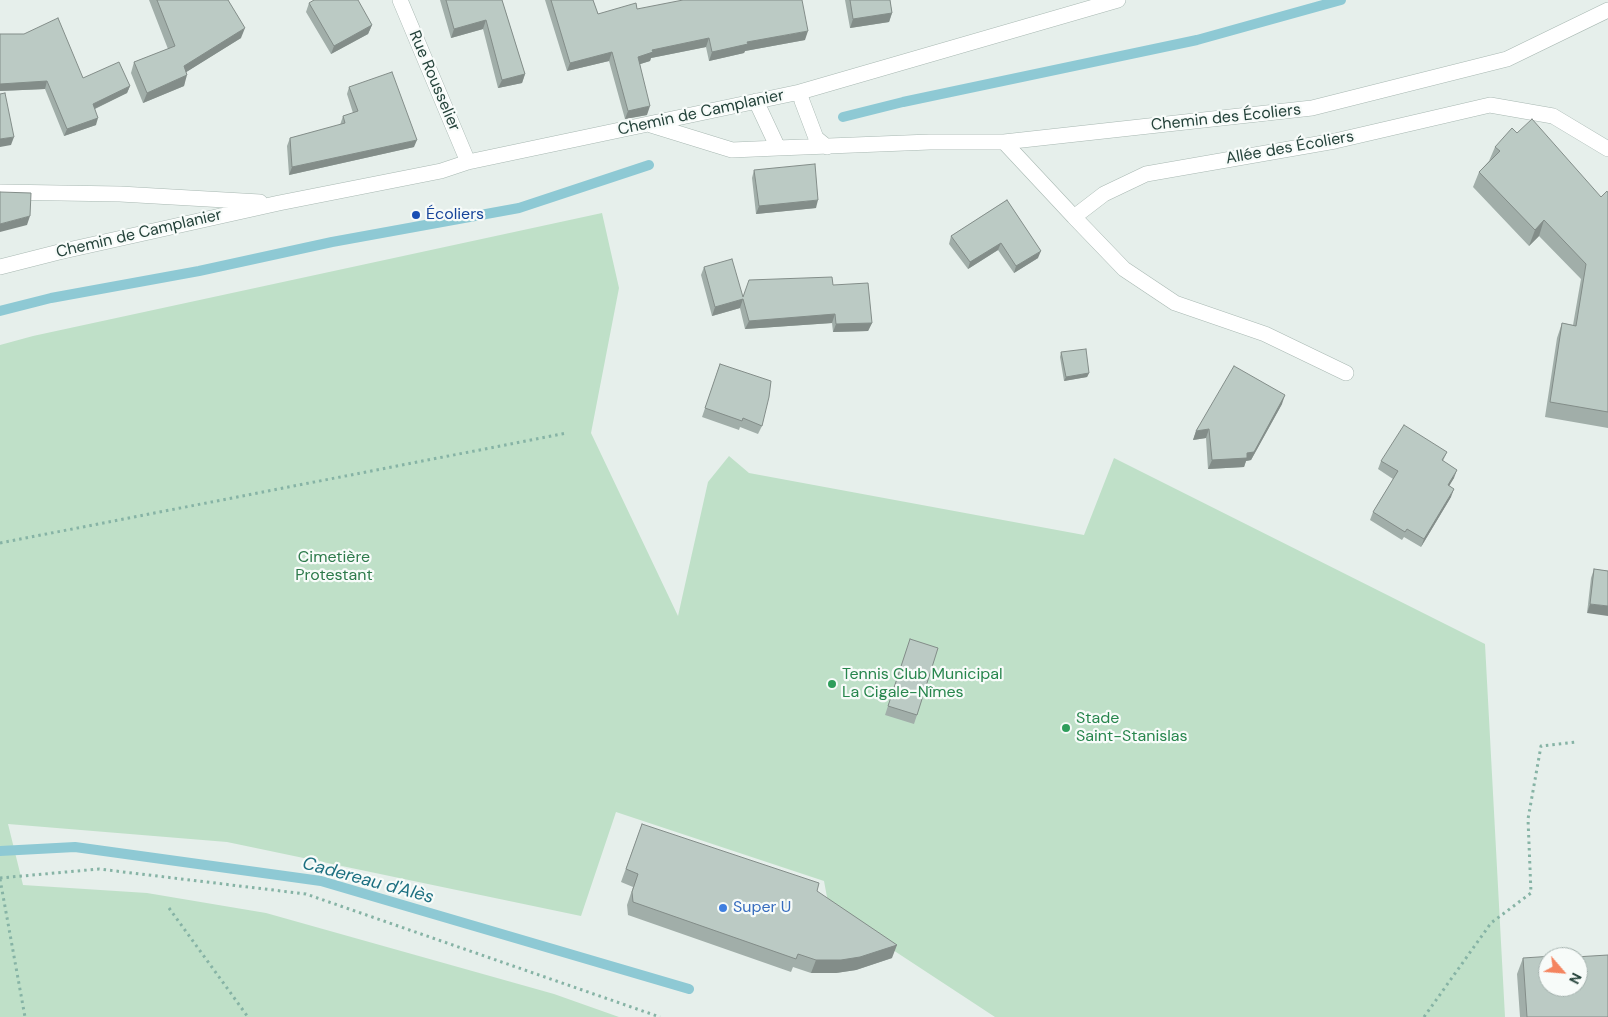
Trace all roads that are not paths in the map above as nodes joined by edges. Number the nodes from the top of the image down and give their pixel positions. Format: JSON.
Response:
{"nodes":[{"id":1,"x":400,"y":0,"type":"edge"},
{"id":2,"x":1118,"y":0,"type":"edge"},
{"id":3,"x":1608,"y":10,"type":"edge"},
{"id":4,"x":800,"y":92,"type":"junction"},
{"id":5,"x":756,"y":101,"type":"junction"},
{"id":6,"x":649,"y":125,"type":"junction"},
{"id":7,"x":1004,"y":142,"type":"junction"},
{"id":8,"x":827,"y":147,"type":"junction"},
{"id":9,"x":778,"y":148,"type":"junction"},
{"id":10,"x":1608,"y":149,"type":"edge"},
{"id":11,"x":468,"y":162,"type":"junction"},
{"id":12,"x":0,"y":192,"type":"edge"},
{"id":13,"x":279,"y":203,"type":"junction"},
{"id":14,"x":1074,"y":217,"type":"junction"},
{"id":15,"x":0,"y":267,"type":"edge"},
{"id":16,"x":1346,"y":374,"type":"dead end"}],
"edges":[{"from":1,"to":11,"type":"street","name":"Rue Rousselier"},
{"from":2,"to":4,"type":"street","name":"Chemin de Camplanier"},
{"from":3,"to":7,"type":"street","name":"Chemin des Écoliers"},
{"from":4,"to":5,"type":"street","name":"Chemin de Camplanier"},
{"from":4,"to":8,"type":"street"},
{"from":5,"to":6,"type":"street","name":"Chemin de Camplanier"},
{"from":5,"to":9,"type":"street"},
{"from":6,"to":9,"type":"street","name":"Chemin des Écoliers"},
{"from":6,"to":11,"type":"street","name":"Chemin de Camplanier"},
{"from":7,"to":8,"type":"street","name":"Chemin des Écoliers"},
{"from":7,"to":14,"type":"street"},
{"from":8,"to":9,"type":"street","name":"Chemin des Écoliers"},
{"from":10,"to":14,"type":"street","name":"Allée des Écoliers"},
{"from":11,"to":13,"type":"street","name":"Chemin de Camplanier"},
{"from":12,"to":13,"type":"street","name":"Chemin de Camplanier"},
{"from":13,"to":15,"type":"street","name":"Chemin de Camplanier"},
{"from":14,"to":16,"type":"street"}]}
